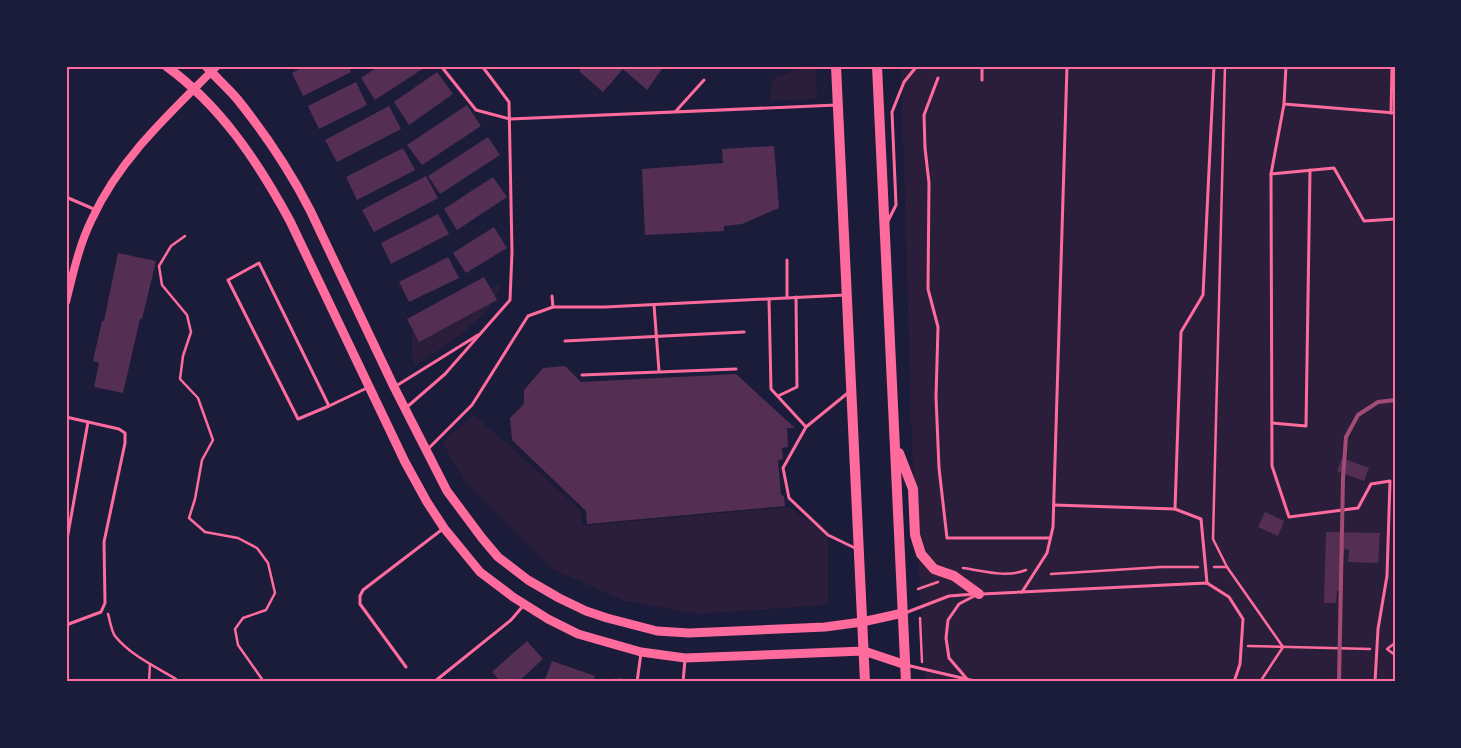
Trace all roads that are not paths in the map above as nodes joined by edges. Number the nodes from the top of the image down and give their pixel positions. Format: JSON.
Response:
{"nodes":[{"id":1,"x":166,"y":66,"type":"edge"},
{"id":2,"x":441,"y":66,"type":"edge"},
{"id":3,"x":482,"y":66,"type":"edge"},
{"id":4,"x":836,"y":66,"type":"edge"},
{"id":5,"x":877,"y":66,"type":"edge"},
{"id":6,"x":917,"y":66,"type":"edge"},
{"id":7,"x":982,"y":66,"type":"edge"},
{"id":8,"x":1067,"y":66,"type":"edge"},
{"id":9,"x":1214,"y":66,"type":"edge"},
{"id":10,"x":1286,"y":66,"type":"edge"},
{"id":11,"x":1392,"y":66,"type":"edge"},
{"id":12,"x":211,"y":68,"type":"edge"},
{"id":13,"x":938,"y":78,"type":"dead end"},
{"id":14,"x":704,"y":80,"type":"dead end"},
{"id":15,"x":982,"y":80,"type":"dead end"},
{"id":16,"x":194,"y":88,"type":"junction"},
{"id":17,"x":837,"y":104,"type":"junction"},
{"id":18,"x":1284,"y":104,"type":"junction"},
{"id":19,"x":676,"y":112,"type":"junction"},
{"id":20,"x":1393,"y":113,"type":"edge"},
{"id":21,"x":510,"y":119,"type":"junction"},
{"id":22,"x":1310,"y":170,"type":"junction"},
{"id":23,"x":1271,"y":174,"type":"junction"},
{"id":24,"x":66,"y":197,"type":"edge"},
{"id":25,"x":96,"y":210,"type":"junction"},
{"id":26,"x":1395,"y":219,"type":"edge"},
{"id":27,"x":885,"y":226,"type":"junction"},
{"id":28,"x":786,"y":260,"type":"dead end"},
{"id":29,"x":68,"y":288,"type":"edge"},
{"id":30,"x":846,"y":295,"type":"junction"},
{"id":31,"x":552,"y":296,"type":"dead end"},
{"id":32,"x":796,"y":297,"type":"junction"},
{"id":33,"x":787,"y":298,"type":"junction"},
{"id":34,"x":769,"y":299,"type":"junction"},
{"id":35,"x":66,"y":302,"type":"edge"},
{"id":36,"x":654,"y":305,"type":"junction"},
{"id":37,"x":553,"y":306,"type":"junction"},
{"id":38,"x":744,"y":332,"type":"dead end"},
{"id":39,"x":481,"y":334,"type":"junction"},
{"id":40,"x":657,"y":336,"type":"junction"},
{"id":41,"x":565,"y":341,"type":"dead end"},
{"id":42,"x":736,"y":369,"type":"dead end"},
{"id":43,"x":659,"y":372,"type":"junction"},
{"id":44,"x":582,"y":375,"type":"dead end"},
{"id":45,"x":369,"y":387,"type":"junction"},
{"id":46,"x":394,"y":387,"type":"junction"},
{"id":47,"x":851,"y":391,"type":"junction"},
{"id":48,"x":778,"y":396,"type":"junction"},
{"id":49,"x":329,"y":406,"type":"junction"},
{"id":50,"x":405,"y":408,"type":"junction"},
{"id":51,"x":66,"y":417,"type":"edge"},
{"id":52,"x":88,"y":422,"type":"junction"},
{"id":53,"x":1272,"y":423,"type":"junction"},
{"id":54,"x":806,"y":427,"type":"junction"},
{"id":55,"x":895,"y":444,"type":"junction"},
{"id":56,"x":425,"y":451,"type":"junction"},
{"id":57,"x":1054,"y":505,"type":"junction"},
{"id":58,"x":1175,"y":509,"type":"junction"},
{"id":59,"x":444,"y":528,"type":"junction"},
{"id":60,"x":1050,"y":538,"type":"junction"},
{"id":61,"x":66,"y":545,"type":"edge"},
{"id":62,"x":860,"y":550,"type":"junction"},
{"id":63,"x":1207,"y":583,"type":"junction"},
{"id":64,"x":1022,"y":592,"type":"junction"},
{"id":65,"x":979,"y":594,"type":"junction"},
{"id":66,"x":525,"y":604,"type":"junction"},
{"id":67,"x":66,"y":611,"type":"edge"},
{"id":68,"x":903,"y":613,"type":"junction"},
{"id":69,"x":862,"y":622,"type":"junction"},
{"id":70,"x":67,"y":625,"type":"edge"},
{"id":71,"x":864,"y":651,"type":"junction"},
{"id":72,"x":641,"y":652,"type":"junction"},
{"id":73,"x":685,"y":658,"type":"junction"},
{"id":74,"x":906,"y":665,"type":"junction"},
{"id":75,"x":406,"y":667,"type":"dead end"},
{"id":76,"x":967,"y":679,"type":"junction"},
{"id":77,"x":434,"y":682,"type":"edge"},
{"id":78,"x":637,"y":682,"type":"edge"},
{"id":79,"x":683,"y":682,"type":"edge"},
{"id":80,"x":865,"y":682,"type":"edge"},
{"id":81,"x":906,"y":682,"type":"edge"},
{"id":82,"x":979,"y":682,"type":"edge"},
{"id":83,"x":1234,"y":682,"type":"edge"},
{"id":84,"x":1375,"y":682,"type":"edge"}],
"edges":[{"from":1,"to":16,"type":"main road"},
{"from":2,"to":21,"type":"lane"},
{"from":3,"to":21,"type":"lane"},
{"from":4,"to":17,"type":"main road"},
{"from":5,"to":27,"type":"main road"},
{"from":6,"to":27,"type":"lane"},
{"from":7,"to":15,"type":"lane"},
{"from":8,"to":57,"type":"lane"},
{"from":9,"to":58,"type":"lane"},
{"from":10,"to":18,"type":"lane"},
{"from":11,"to":20,"type":"lane"},
{"from":12,"to":16,"type":"street"},
{"from":12,"to":46,"type":"main road"},
{"from":13,"to":60,"type":"lane"},
{"from":14,"to":19,"type":"lane"},
{"from":16,"to":25,"type":"street"},
{"from":16,"to":45,"type":"main road"},
{"from":17,"to":19,"type":"lane"},
{"from":17,"to":30,"type":"main road"},
{"from":18,"to":20,"type":"lane"},
{"from":18,"to":23,"type":"lane"},
{"from":19,"to":21,"type":"lane"},
{"from":21,"to":39,"type":"lane"},
{"from":22,"to":23,"type":"lane"},
{"from":22,"to":26,"type":"lane"},
{"from":22,"to":53,"type":"lane"},
{"from":23,"to":53,"type":"lane"},
{"from":24,"to":25,"type":"lane"},
{"from":25,"to":29,"type":"street"},
{"from":27,"to":55,"type":"main road"},
{"from":28,"to":33,"type":"lane"},
{"from":29,"to":35,"type":"street"},
{"from":30,"to":32,"type":"lane"},
{"from":30,"to":47,"type":"main road"},
{"from":31,"to":37,"type":"lane"},
{"from":32,"to":33,"type":"lane"},
{"from":32,"to":48,"type":"lane"},
{"from":33,"to":34,"type":"lane"},
{"from":34,"to":36,"type":"lane"},
{"from":34,"to":48,"type":"lane"},
{"from":36,"to":37,"type":"lane"},
{"from":36,"to":40,"type":"lane"},
{"from":37,"to":56,"type":"lane"},
{"from":38,"to":40,"type":"lane"},
{"from":39,"to":46,"type":"lane"},
{"from":39,"to":50,"type":"lane"},
{"from":40,"to":41,"type":"lane"},
{"from":40,"to":43,"type":"lane"},
{"from":42,"to":43,"type":"lane"},
{"from":43,"to":44,"type":"lane"},
{"from":45,"to":49,"type":"lane"},
{"from":45,"to":59,"type":"main road"},
{"from":46,"to":50,"type":"main road"},
{"from":47,"to":54,"type":"lane"},
{"from":47,"to":62,"type":"main road"},
{"from":48,"to":54,"type":"lane"},
{"from":49,"to":49,"type":"lane"},
{"from":50,"to":56,"type":"main road"},
{"from":51,"to":52,"type":"lane"},
{"from":52,"to":61,"type":"lane"},
{"from":52,"to":70,"type":"lane"},
{"from":53,"to":84,"type":"lane"},
{"from":54,"to":62,"type":"lane"},
{"from":55,"to":65,"type":"main road"},
{"from":55,"to":68,"type":"main road"},
{"from":56,"to":69,"type":"main road"},
{"from":57,"to":58,"type":"lane"},
{"from":57,"to":60,"type":"lane"},
{"from":58,"to":63,"type":"lane"},
{"from":59,"to":66,"type":"main road"},
{"from":59,"to":75,"type":"lane"},
{"from":60,"to":64,"type":"lane"},
{"from":62,"to":69,"type":"main road"},
{"from":63,"to":64,"type":"lane"},
{"from":63,"to":83,"type":"lane"},
{"from":64,"to":65,"type":"lane"},
{"from":65,"to":68,"type":"lane"},
{"from":65,"to":76,"type":"lane"},
{"from":66,"to":72,"type":"main road"},
{"from":66,"to":77,"type":"lane"},
{"from":67,"to":70,"type":"lane"},
{"from":68,"to":69,"type":"main road"},
{"from":68,"to":74,"type":"main road"},
{"from":69,"to":71,"type":"main road"},
{"from":71,"to":73,"type":"main road"},
{"from":71,"to":74,"type":"main road"},
{"from":71,"to":80,"type":"main road"},
{"from":72,"to":73,"type":"main road"},
{"from":72,"to":78,"type":"lane"},
{"from":73,"to":79,"type":"lane"},
{"from":74,"to":76,"type":"lane"},
{"from":74,"to":81,"type":"main road"},
{"from":76,"to":82,"type":"lane"}]}
